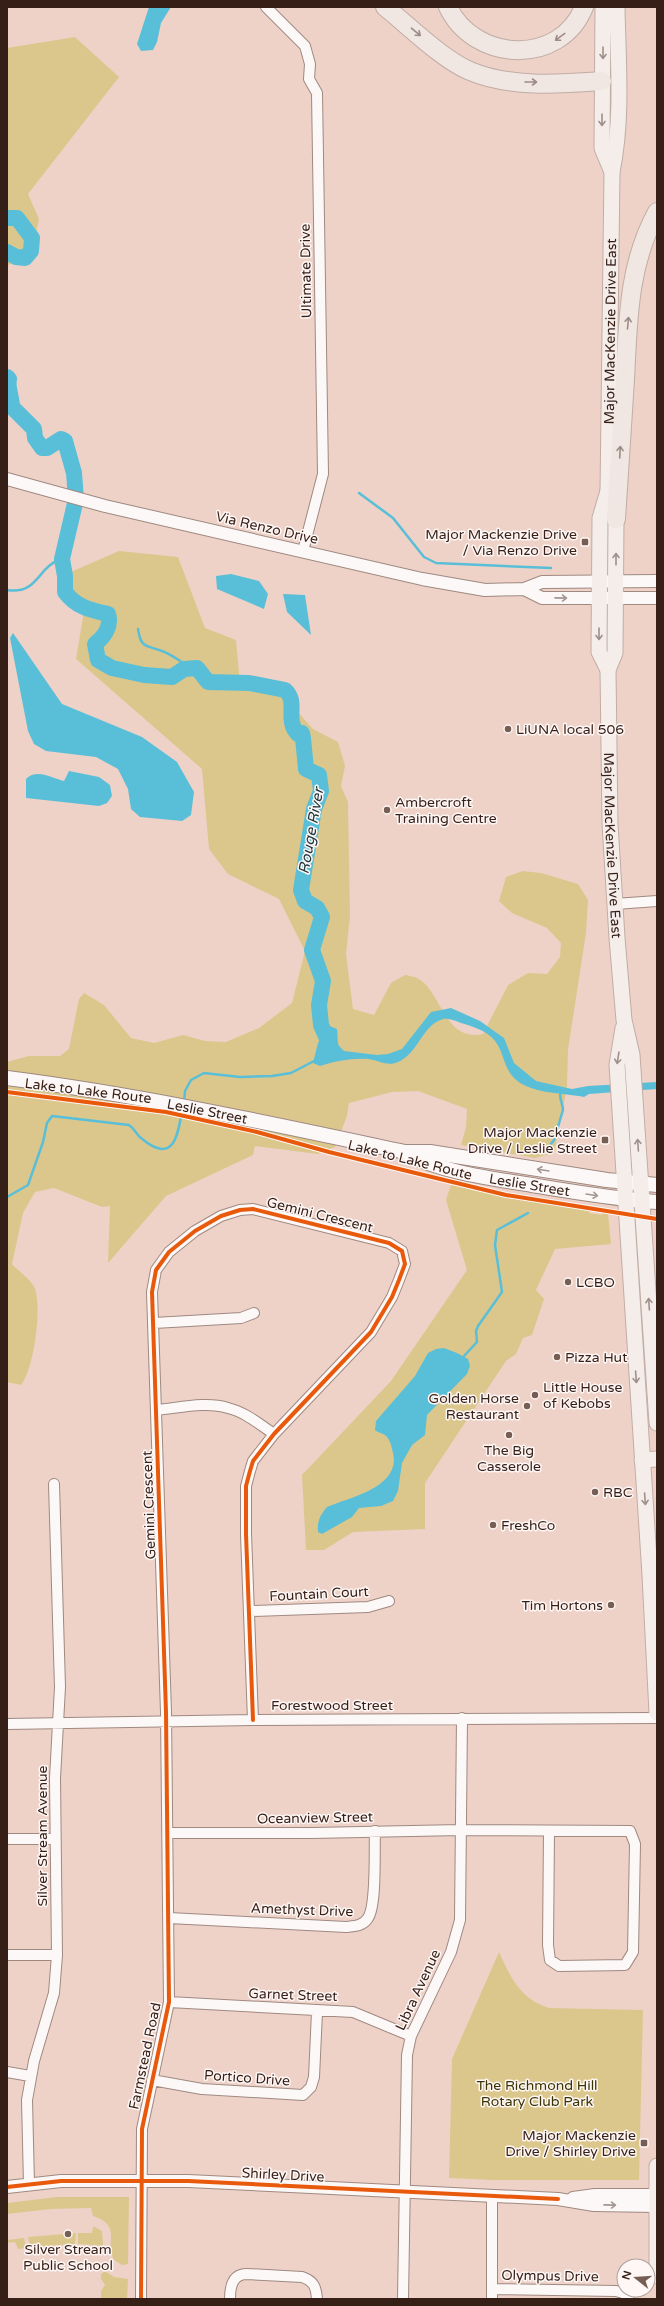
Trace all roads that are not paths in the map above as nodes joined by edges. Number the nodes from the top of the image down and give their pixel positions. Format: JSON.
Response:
{"nodes":[{"id":1,"x":266,"y":7,"type":"edge"},
{"id":2,"x":385,"y":7,"type":"edge"},
{"id":3,"x":448,"y":7,"type":"edge"},
{"id":4,"x":584,"y":7,"type":"edge"},
{"id":5,"x":603,"y":7,"type":"edge"},
{"id":6,"x":617,"y":7,"type":"edge"},
{"id":7,"x":607,"y":78,"type":"junction"},
{"id":8,"x":657,"y":212,"type":"edge"},
{"id":9,"x":7,"y":478,"type":"edge"},
{"id":10,"x":608,"y":491,"type":"junction"},
{"id":11,"x":616,"y":519,"type":"junction"},
{"id":12,"x":303,"y":551,"type":"junction"},
{"id":13,"x":600,"y":581,"type":"junction"},
{"id":14,"x":616,"y":581,"type":"junction"},
{"id":15,"x":657,"y":581,"type":"edge"},
{"id":16,"x":524,"y":589,"type":"junction"},
{"id":17,"x":600,"y":598,"type":"junction"},
{"id":18,"x":616,"y":598,"type":"junction"},
{"id":19,"x":657,"y":598,"type":"edge"},
{"id":20,"x":608,"y":670,"type":"junction"},
{"id":21,"x":657,"y":901,"type":"edge"},
{"id":22,"x":615,"y":904,"type":"junction"},
{"id":23,"x":624,"y":1020,"type":"junction"},
{"id":24,"x":7,"y":1078,"type":"edge"},
{"id":25,"x":405,"y":1152,"type":"junction"},
{"id":26,"x":624,"y":1182,"type":"junction"},
{"id":27,"x":641,"y":1184,"type":"junction"},
{"id":28,"x":657,"y":1185,"type":"edge"},
{"id":29,"x":625,"y":1200,"type":"junction"},
{"id":30,"x":650,"y":1201,"type":"edge"},
{"id":31,"x":254,"y":1313,"type":"dead end"},
{"id":32,"x":154,"y":1323,"type":"junction"},
{"id":33,"x":157,"y":1410,"type":"junction"},
{"id":34,"x":657,"y":1423,"type":"edge"},
{"id":35,"x":274,"y":1434,"type":"junction"},
{"id":36,"x":657,"y":1459,"type":"edge"},
{"id":37,"x":642,"y":1460,"type":"junction"},
{"id":38,"x":54,"y":1484,"type":"dead end"},
{"id":39,"x":389,"y":1600,"type":"dead end"},
{"id":40,"x":250,"y":1611,"type":"junction"},
{"id":41,"x":657,"y":1713,"type":"edge"},
{"id":42,"x":462,"y":1718,"type":"junction"},
{"id":43,"x":657,"y":1718,"type":"edge"},
{"id":44,"x":253,"y":1720,"type":"junction"},
{"id":45,"x":166,"y":1721,"type":"junction"},
{"id":46,"x":7,"y":1724,"type":"edge"},
{"id":47,"x":59,"y":1724,"type":"junction"},
{"id":48,"x":461,"y":1830,"type":"junction"},
{"id":49,"x":375,"y":1831,"type":"junction"},
{"id":50,"x":549,"y":1831,"type":"junction"},
{"id":51,"x":168,"y":1833,"type":"junction"},
{"id":52,"x":7,"y":1839,"type":"edge"},
{"id":53,"x":54,"y":1839,"type":"junction"},
{"id":54,"x":169,"y":1918,"type":"junction"},
{"id":55,"x":7,"y":1955,"type":"edge"},
{"id":56,"x":57,"y":1955,"type":"junction"},
{"id":57,"x":169,"y":2002,"type":"junction"},
{"id":58,"x":317,"y":2012,"type":"junction"},
{"id":59,"x":411,"y":2036,"type":"junction"},
{"id":60,"x":7,"y":2072,"type":"edge"},
{"id":61,"x":30,"y":2076,"type":"junction"},
{"id":62,"x":152,"y":2080,"type":"junction"},
{"id":63,"x":657,"y":2166,"type":"edge"},
{"id":64,"x":143,"y":2180,"type":"junction"},
{"id":65,"x":28,"y":2184,"type":"junction"},
{"id":66,"x":7,"y":2187,"type":"edge"},
{"id":67,"x":404,"y":2192,"type":"junction"},
{"id":68,"x":492,"y":2197,"type":"junction"},
{"id":69,"x":657,"y":2201,"type":"edge"},
{"id":70,"x":657,"y":2276,"type":"edge"},
{"id":71,"x":492,"y":2294,"type":"edge"},
{"id":72,"x":141,"y":2299,"type":"edge"},
{"id":73,"x":230,"y":2299,"type":"edge"},
{"id":74,"x":317,"y":2299,"type":"edge"},
{"id":75,"x":404,"y":2299,"type":"edge"},
{"id":76,"x":629,"y":2299,"type":"edge"}],
"edges":[{"from":1,"to":12,"type":"street","name":"Ultimate Drive"},
{"from":2,"to":7,"type":"highway","one_way":true},
{"from":4,"to":3,"type":"highway","one_way":true},
{"from":5,"to":7,"type":"main road","name":"Major MacKenzie Drive East","one_way":true},
{"from":6,"to":7,"type":"main road","name":"Major MacKenzie Drive East"},
{"from":7,"to":10,"type":"main road","name":"Major MacKenzie Drive East"},
{"from":11,"to":8,"type":"highway","one_way":true},
{"from":9,"to":12,"type":"street","name":"Via Renzo Drive"},
{"from":10,"to":11,"type":"main road","name":"Major MacKenzie Drive East"},
{"from":10,"to":13,"type":"main road","name":"Major MacKenzie Drive East"},
{"from":14,"to":11,"type":"main road","name":"Major MacKenzie Drive East","one_way":true},
{"from":12,"to":16,"type":"street","name":"Via Renzo Drive"},
{"from":13,"to":14,"type":"street","name":"Via Renzo Drive"},
{"from":13,"to":16,"type":"street","name":"Via Renzo Drive"},
{"from":13,"to":17,"type":"main road","name":"Major MacKenzie Drive East"},
{"from":14,"to":15,"type":"street","name":"Via Renzo Drive"},
{"from":14,"to":18,"type":"main road","name":"Major MacKenzie Drive East"},
{"from":16,"to":17,"type":"street","name":"Via Renzo Drive","one_way":true},
{"from":17,"to":18,"type":"street","name":"Via Renzo Drive"},
{"from":17,"to":20,"type":"main road","name":"Major MacKenzie Drive East","one_way":true},
{"from":18,"to":19,"type":"street","name":"Via Renzo Drive"},
{"from":18,"to":20,"type":"main road","name":"Major MacKenzie Drive East"},
{"from":20,"to":22,"type":"main road","name":"Major MacKenzie Drive East"},
{"from":21,"to":22,"type":"street"},
{"from":22,"to":23,"type":"main road","name":"Major MacKenzie Drive East"},
{"from":23,"to":26,"type":"main road","name":"Major MacKenzie Drive East","one_way":true},
{"from":27,"to":23,"type":"main road","name":"Major MacKenzie Drive East","one_way":true},
{"from":24,"to":25,"type":"main road","name":"Leslie Street"},
{"from":26,"to":25,"type":"main road","name":"Leslie Street","one_way":true},
{"from":25,"to":29,"type":"main road","name":"Leslie Street","one_way":true},
{"from":26,"to":27,"type":"main road","name":"Leslie Street"},
{"from":26,"to":29,"type":"main road","name":"Major MacKenzie Drive East"},
{"from":27,"to":28,"type":"main road","name":"Leslie Street"},
{"from":27,"to":30,"type":"main road","name":"Major MacKenzie Drive East"},
{"from":29,"to":30,"type":"main road","name":"Leslie Street"},
{"from":29,"to":37,"type":"main road","name":"Major MacKenzie Drive East","one_way":true},
{"from":34,"to":30,"type":"main road","name":"Major MacKenzie Drive East","one_way":true},
{"from":31,"to":32,"type":"street"},
{"from":32,"to":33,"type":"street","name":"Gemini Crescent"},
{"from":32,"to":35,"type":"street","name":"Gemini Crescent"},
{"from":33,"to":35,"type":"street"},
{"from":33,"to":45,"type":"street","name":"Gemini Crescent"},
{"from":35,"to":40,"type":"street","name":"Gemini Crescent"},
{"from":36,"to":37,"type":"main road"},
{"from":37,"to":41,"type":"main road","name":"Major MacKenzie Drive East","one_way":true},
{"from":38,"to":47,"type":"street","name":"Silver Stream Avenue"},
{"from":39,"to":40,"type":"street","name":"Fountain Court"},
{"from":40,"to":44,"type":"street","name":"Gemini Crescent"},
{"from":42,"to":43,"type":"street","name":"Forestwood Street"},
{"from":42,"to":44,"type":"street","name":"Forestwood Street"},
{"from":42,"to":48,"type":"street","name":"Libra Avenue"},
{"from":44,"to":45,"type":"street","name":"Forestwood Street"},
{"from":45,"to":47,"type":"street","name":"Forestwood Street"},
{"from":45,"to":51,"type":"street","name":"Farmstead Road"},
{"from":46,"to":47,"type":"street","name":"Forestwood Street"},
{"from":47,"to":53,"type":"street","name":"Silver Stream Avenue"},
{"from":48,"to":49,"type":"street","name":"Oceanview Street"},
{"from":48,"to":50,"type":"street","name":"Oceanview Street"},
{"from":48,"to":59,"type":"street","name":"Libra Avenue"},
{"from":49,"to":51,"type":"street","name":"Oceanview Street"},
{"from":49,"to":54,"type":"street","name":"Amethyst Drive"},
{"from":50,"to":50,"type":"street","name":"Oceanview Street"},
{"from":51,"to":54,"type":"street","name":"Farmstead Road"},
{"from":52,"to":53,"type":"street"},
{"from":53,"to":56,"type":"street","name":"Silver Stream Avenue"},
{"from":54,"to":57,"type":"street","name":"Farmstead Road"},
{"from":55,"to":56,"type":"street"},
{"from":56,"to":61,"type":"street","name":"Silver Stream Avenue"},
{"from":57,"to":58,"type":"street","name":"Garnet Street"},
{"from":57,"to":62,"type":"street","name":"Farmstead Road"},
{"from":58,"to":59,"type":"street","name":"Garnet Street"},
{"from":58,"to":62,"type":"street","name":"Portico Drive"},
{"from":59,"to":67,"type":"street","name":"Libra Avenue"},
{"from":60,"to":61,"type":"street"},
{"from":61,"to":65,"type":"street","name":"Silver Stream Avenue"},
{"from":62,"to":64,"type":"street","name":"Farmstead Road"},
{"from":63,"to":69,"type":"main road"},
{"from":64,"to":65,"type":"street","name":"Shirley Drive"},
{"from":64,"to":67,"type":"street","name":"Shirley Drive"},
{"from":64,"to":72,"type":"street","name":"Farmstead Road"},
{"from":65,"to":66,"type":"street","name":"Shirley Drive"},
{"from":67,"to":68,"type":"street","name":"Shirley Drive"},
{"from":67,"to":75,"type":"street","name":"Libra Avenue"},
{"from":68,"to":69,"type":"street","name":"Shirley Drive"},
{"from":68,"to":71,"type":"street"},
{"from":69,"to":70,"type":"main road"},
{"from":71,"to":76,"type":"street","name":"Olympus Drive"},
{"from":73,"to":74,"type":"street"}]}
